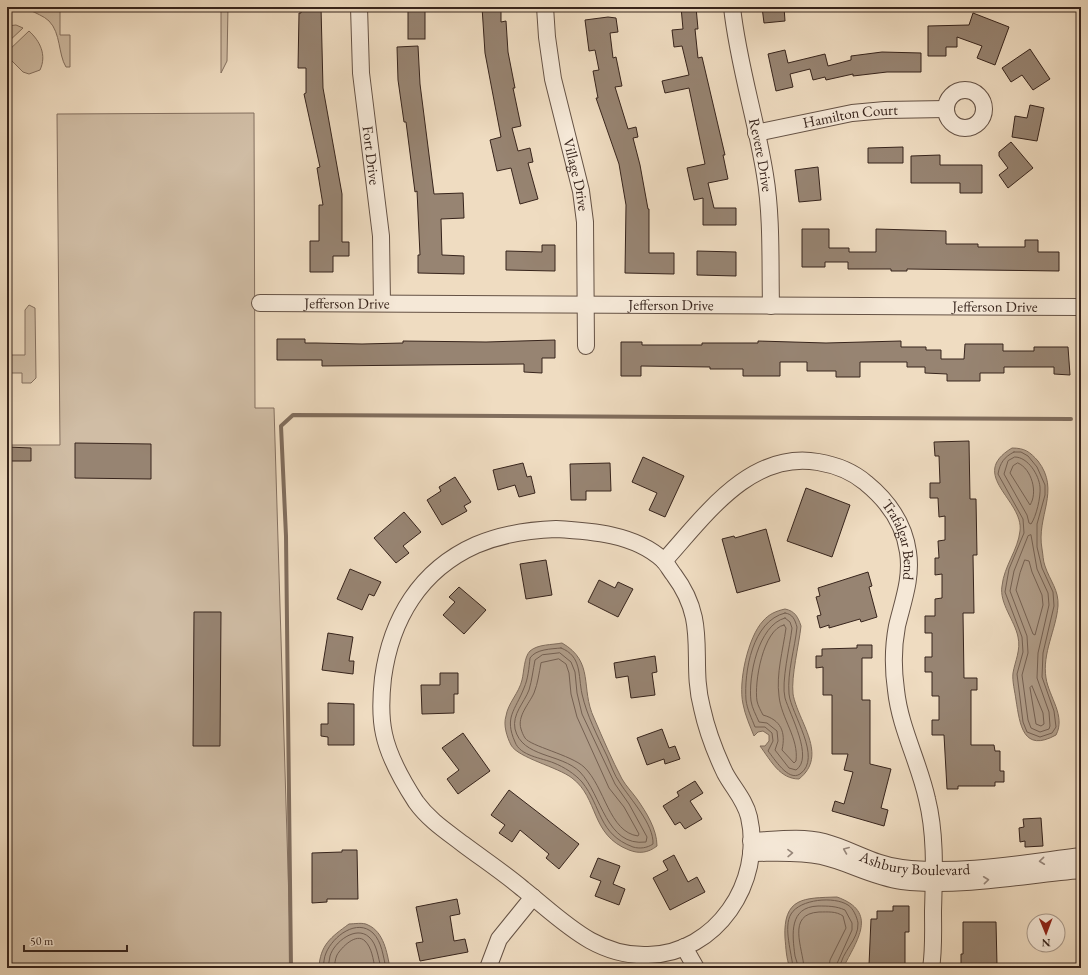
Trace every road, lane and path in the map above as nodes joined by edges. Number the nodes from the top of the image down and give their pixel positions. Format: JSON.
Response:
{"nodes":[{"id":1,"x":359,"y":7,"type":"edge"},
{"id":2,"x":545,"y":7,"type":"edge"},
{"id":3,"x":732,"y":7,"type":"edge"},
{"id":4,"x":946,"y":109,"type":"dead end"},
{"id":5,"x":756,"y":133,"type":"junction"},
{"id":6,"x":260,"y":303,"type":"dead end"},
{"id":7,"x":382,"y":303,"type":"junction"},
{"id":8,"x":586,"y":304,"type":"junction"},
{"id":9,"x":771,"y":306,"type":"junction"},
{"id":10,"x":1081,"y":307,"type":"edge"},
{"id":11,"x":586,"y":346,"type":"dead end"},
{"id":12,"x":664,"y":561,"type":"junction"},
{"id":13,"x":751,"y":847,"type":"junction"},
{"id":14,"x":1081,"y":856,"type":"edge"},
{"id":15,"x":1081,"y":870,"type":"edge"},
{"id":16,"x":934,"y":876,"type":"junction"},
{"id":17,"x":533,"y":897,"type":"junction"},
{"id":18,"x":684,"y":947,"type":"junction"},
{"id":19,"x":488,"y":968,"type":"edge"},
{"id":20,"x":696,"y":968,"type":"edge"},
{"id":21,"x":931,"y":968,"type":"edge"}],
"edges":[{"from":1,"to":7,"type":"street","name":"Fort Drive"},
{"from":2,"to":8,"type":"street","name":"Village Drive"},
{"from":3,"to":5,"type":"street","name":"Revere Drive"},
{"from":4,"to":5,"type":"street","name":"Hamilton Court"},
{"from":5,"to":9,"type":"street","name":"Revere Drive"},
{"from":6,"to":7,"type":"street","name":"Jefferson Drive"},
{"from":7,"to":8,"type":"street","name":"Jefferson Drive"},
{"from":8,"to":9,"type":"street","name":"Jefferson Drive"},
{"from":8,"to":11,"type":"street","name":"Village Drive"},
{"from":9,"to":10,"type":"street","name":"Jefferson Drive"},
{"from":12,"to":13,"type":"street"},
{"from":12,"to":16,"type":"street","name":"Trafalgar Bend"},
{"from":12,"to":17,"type":"street"},
{"from":13,"to":16,"type":"street","name":"Ashbury Boulevard"},
{"from":13,"to":18,"type":"street"},
{"from":14,"to":16,"type":"street","name":"Ashbury Boulevard","one_way":true},
{"from":16,"to":15,"type":"street","name":"Ashbury Boulevard","one_way":true},
{"from":16,"to":21,"type":"street","name":"Trafalgar Bend"},
{"from":17,"to":18,"type":"street"},
{"from":17,"to":19,"type":"street"},
{"from":18,"to":20,"type":"street"}]}
